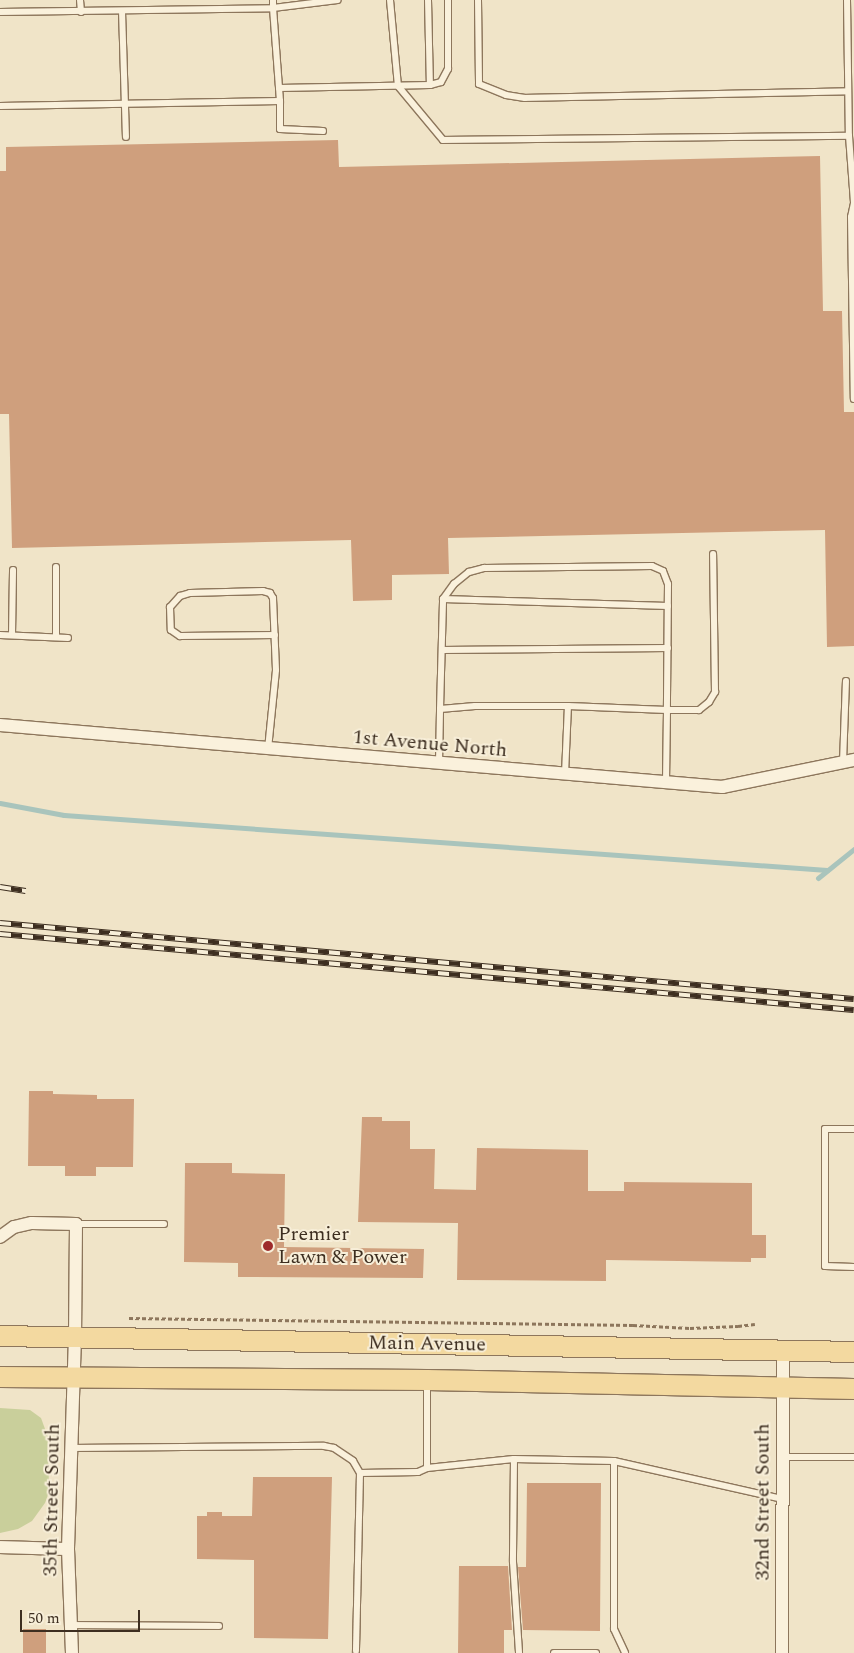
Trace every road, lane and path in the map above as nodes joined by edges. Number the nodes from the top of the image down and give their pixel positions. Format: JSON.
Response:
{"nodes":[{"id":1,"x":80,"y":0,"type":"edge"},
{"id":2,"x":273,"y":0,"type":"edge"},
{"id":3,"x":338,"y":0,"type":"edge"},
{"id":4,"x":390,"y":0,"type":"edge"},
{"id":5,"x":428,"y":0,"type":"edge"},
{"id":6,"x":448,"y":0,"type":"edge"},
{"id":7,"x":478,"y":0,"type":"edge"},
{"id":8,"x":847,"y":0,"type":"edge"},
{"id":9,"x":273,"y":8,"type":"junction"},
{"id":10,"x":122,"y":11,"type":"junction"},
{"id":11,"x":0,"y":12,"type":"edge"},
{"id":12,"x":80,"y":12,"type":"junction"},
{"id":13,"x":430,"y":85,"type":"junction"},
{"id":14,"x":398,"y":86,"type":"junction"},
{"id":15,"x":279,"y":88,"type":"junction"},
{"id":16,"x":848,"y":91,"type":"junction"},
{"id":17,"x":280,"y":101,"type":"junction"},
{"id":18,"x":125,"y":103,"type":"junction"},
{"id":19,"x":0,"y":106,"type":"edge"},
{"id":20,"x":323,"y":131,"type":"dead end"},
{"id":21,"x":849,"y":136,"type":"junction"},
{"id":22,"x":126,"y":137,"type":"dead end"},
{"id":23,"x":854,"y":203,"type":"edge"},
{"id":24,"x":854,"y":399,"type":"edge"},
{"id":25,"x":713,"y":554,"type":"dead end"},
{"id":26,"x":56,"y":567,"type":"dead end"},
{"id":27,"x":13,"y":570,"type":"dead end"},
{"id":28,"x":444,"y":599,"type":"junction"},
{"id":29,"x":668,"y":606,"type":"junction"},
{"id":30,"x":275,"y":634,"type":"junction"},
{"id":31,"x":0,"y":635,"type":"edge"},
{"id":32,"x":12,"y":635,"type":"junction"},
{"id":33,"x":56,"y":638,"type":"junction"},
{"id":34,"x":68,"y":638,"type":"dead end"},
{"id":35,"x":668,"y":648,"type":"junction"},
{"id":36,"x":442,"y":650,"type":"junction"},
{"id":37,"x":846,"y":681,"type":"dead end"},
{"id":38,"x":568,"y":706,"type":"junction"},
{"id":39,"x":440,"y":709,"type":"junction"},
{"id":40,"x":667,"y":710,"type":"junction"},
{"id":41,"x":0,"y":725,"type":"edge"},
{"id":42,"x":268,"y":749,"type":"junction"},
{"id":43,"x":848,"y":761,"type":"edge"},
{"id":44,"x":439,"y":763,"type":"junction"},
{"id":45,"x":565,"y":774,"type":"junction"},
{"id":46,"x":666,"y":782,"type":"junction"},
{"id":47,"x":854,"y":1129,"type":"edge"},
{"id":48,"x":76,"y":1224,"type":"junction"},
{"id":49,"x":164,"y":1224,"type":"dead end"},
{"id":50,"x":0,"y":1238,"type":"edge"},
{"id":51,"x":854,"y":1266,"type":"edge"},
{"id":52,"x":129,"y":1318,"type":"dead end"},
{"id":53,"x":755,"y":1324,"type":"dead end"},
{"id":54,"x":0,"y":1336,"type":"edge"},
{"id":55,"x":75,"y":1337,"type":"junction"},
{"id":56,"x":783,"y":1350,"type":"junction"},
{"id":57,"x":854,"y":1352,"type":"edge"},
{"id":58,"x":0,"y":1377,"type":"edge"},
{"id":59,"x":73,"y":1377,"type":"junction"},
{"id":60,"x":427,"y":1380,"type":"junction"},
{"id":61,"x":782,"y":1387,"type":"junction"},
{"id":62,"x":854,"y":1389,"type":"edge"},
{"id":63,"x":71,"y":1448,"type":"junction"},
{"id":64,"x":782,"y":1456,"type":"junction"},
{"id":65,"x":854,"y":1456,"type":"edge"},
{"id":66,"x":514,"y":1459,"type":"junction"},
{"id":67,"x":614,"y":1461,"type":"junction"},
{"id":68,"x":428,"y":1468,"type":"junction"},
{"id":69,"x":360,"y":1473,"type":"junction"},
{"id":70,"x":782,"y":1499,"type":"junction"},
{"id":71,"x":0,"y":1547,"type":"edge"},
{"id":72,"x":68,"y":1549,"type":"junction"},
{"id":73,"x":71,"y":1625,"type":"junction"},
{"id":74,"x":219,"y":1626,"type":"dead end"},
{"id":75,"x":356,"y":1651,"type":"dead end"},
{"id":76,"x":72,"y":1653,"type":"edge"},
{"id":77,"x":519,"y":1653,"type":"edge"},
{"id":78,"x":554,"y":1653,"type":"edge"},
{"id":79,"x":596,"y":1653,"type":"edge"},
{"id":80,"x":625,"y":1653,"type":"edge"},
{"id":81,"x":782,"y":1653,"type":"edge"}],
"edges":[{"from":1,"to":12,"type":"lane"},
{"from":2,"to":9,"type":"lane"},
{"from":3,"to":9,"type":"lane"},
{"from":4,"to":14,"type":"lane"},
{"from":5,"to":13,"type":"lane"},
{"from":6,"to":13,"type":"lane"},
{"from":7,"to":16,"type":"lane"},
{"from":8,"to":16,"type":"lane"},
{"from":9,"to":10,"type":"lane"},
{"from":9,"to":15,"type":"lane"},
{"from":10,"to":12,"type":"lane"},
{"from":10,"to":18,"type":"lane"},
{"from":11,"to":12,"type":"lane"},
{"from":13,"to":14,"type":"lane"},
{"from":14,"to":15,"type":"lane"},
{"from":14,"to":21,"type":"lane"},
{"from":15,"to":17,"type":"lane"},
{"from":16,"to":21,"type":"lane"},
{"from":17,"to":18,"type":"lane"},
{"from":17,"to":20,"type":"lane"},
{"from":18,"to":19,"type":"lane"},
{"from":18,"to":22,"type":"lane"},
{"from":21,"to":23,"type":"lane"},
{"from":23,"to":24,"type":"lane"},
{"from":25,"to":40,"type":"lane"},
{"from":26,"to":33,"type":"lane"},
{"from":27,"to":32,"type":"lane"},
{"from":28,"to":29,"type":"lane"},
{"from":28,"to":29,"type":"lane"},
{"from":28,"to":36,"type":"lane"},
{"from":29,"to":35,"type":"lane"},
{"from":30,"to":30,"type":"lane"},
{"from":30,"to":42,"type":"lane"},
{"from":31,"to":32,"type":"lane"},
{"from":32,"to":33,"type":"lane"},
{"from":33,"to":34,"type":"lane"},
{"from":35,"to":36,"type":"lane"},
{"from":35,"to":40,"type":"lane"},
{"from":36,"to":39,"type":"lane"},
{"from":37,"to":43,"type":"lane"},
{"from":38,"to":39,"type":"lane"},
{"from":38,"to":40,"type":"lane"},
{"from":38,"to":45,"type":"lane"},
{"from":39,"to":44,"type":"lane"},
{"from":40,"to":46,"type":"lane"},
{"from":41,"to":42,"type":"street","name":"1st Avenue North"},
{"from":42,"to":44,"type":"street","name":"1st Avenue North"},
{"from":43,"to":46,"type":"street","name":"1st Avenue North"},
{"from":44,"to":45,"type":"street","name":"1st Avenue North"},
{"from":45,"to":46,"type":"street","name":"1st Avenue North"},
{"from":47,"to":51,"type":"lane"},
{"from":48,"to":49,"type":"lane"},
{"from":48,"to":50,"type":"street"},
{"from":48,"to":55,"type":"street","name":"35th Street South"},
{"from":52,"to":53,"type":"path"},
{"from":54,"to":55,"type":"main road","name":"Main Avenue"},
{"from":55,"to":56,"type":"main road","name":"Main Avenue"},
{"from":55,"to":59,"type":"street","name":"35th Street South"},
{"from":56,"to":57,"type":"main road","name":"Main Avenue"},
{"from":56,"to":61,"type":"street","name":"32nd Street South"},
{"from":58,"to":59,"type":"main road","name":"Main Avenue"},
{"from":59,"to":60,"type":"main road","name":"Main Avenue"},
{"from":59,"to":63,"type":"street","name":"35th Street South"},
{"from":60,"to":61,"type":"main road","name":"Main Avenue"},
{"from":60,"to":68,"type":"lane"},
{"from":61,"to":62,"type":"main road","name":"Main Avenue"},
{"from":61,"to":64,"type":"street","name":"32nd Street South"},
{"from":63,"to":69,"type":"lane"},
{"from":63,"to":72,"type":"street","name":"35th Street South"},
{"from":64,"to":65,"type":"lane"},
{"from":64,"to":70,"type":"street","name":"32nd Street South"},
{"from":66,"to":67,"type":"lane"},
{"from":66,"to":68,"type":"lane"},
{"from":66,"to":77,"type":"lane"},
{"from":67,"to":70,"type":"lane"},
{"from":67,"to":80,"type":"lane"},
{"from":68,"to":69,"type":"lane"},
{"from":69,"to":75,"type":"lane"},
{"from":70,"to":81,"type":"street","name":"32nd Street South"},
{"from":71,"to":72,"type":"street"},
{"from":72,"to":73,"type":"street","name":"35th Street South"},
{"from":73,"to":74,"type":"lane"},
{"from":73,"to":76,"type":"street","name":"35th Street South"},
{"from":78,"to":79,"type":"lane"}]}
